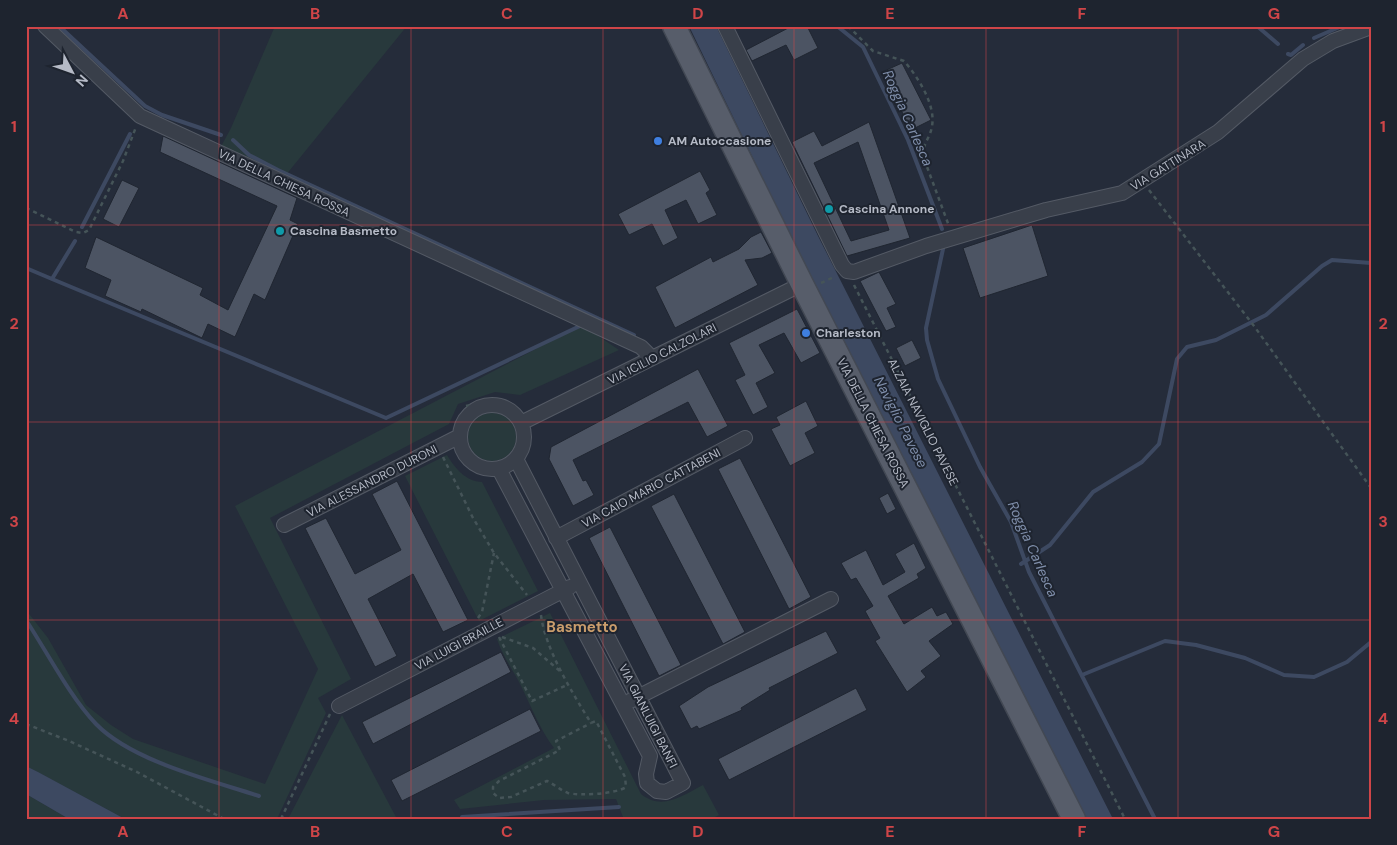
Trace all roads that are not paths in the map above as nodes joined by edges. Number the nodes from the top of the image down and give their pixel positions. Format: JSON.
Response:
{"nodes":[{"id":1,"x":45,"y":26,"type":"edge"},
{"id":2,"x":674,"y":26,"type":"edge"},
{"id":3,"x":725,"y":26,"type":"edge"},
{"id":4,"x":1371,"y":27,"type":"edge"},
{"id":5,"x":812,"y":283,"type":"junction"},
{"id":6,"x":652,"y":358,"type":"junction"},
{"id":7,"x":522,"y":423,"type":"junction"},
{"id":8,"x":460,"y":436,"type":"junction"},
{"id":9,"x":745,"y":438,"type":"dead end"},
{"id":10,"x":516,"y":460,"type":"junction"},
{"id":11,"x":499,"y":469,"type":"junction"},
{"id":12,"x":284,"y":525,"type":"dead end"},
{"id":13,"x":556,"y":538,"type":"junction"},
{"id":14,"x":579,"y":582,"type":"junction"},
{"id":15,"x":563,"y":591,"type":"junction"},
{"id":16,"x":831,"y":598,"type":"dead end"},
{"id":17,"x":638,"y":697,"type":"junction"},
{"id":18,"x":623,"y":704,"type":"junction"},
{"id":19,"x":334,"y":710,"type":"road end"},
{"id":20,"x":1074,"y":819,"type":"edge"}],
"edges":[{"from":1,"to":6,"type":"street","name":"VIA DELLA CHIESA ROSSA"},
{"from":2,"to":5,"type":"main road","name":"VIA DELLA CHIESA ROSSA"},
{"from":3,"to":4,"type":"street","name":"VIA GATTINARA"},
{"from":5,"to":6,"type":"street","name":"VIA ICILIO CALZOLARI"},
{"from":5,"to":20,"type":"main road","name":"VIA DELLA CHIESA ROSSA"},
{"from":6,"to":7,"type":"street","name":"VIA ICILIO CALZOLARI"},
{"from":7,"to":8,"type":"street"},
{"from":7,"to":10,"type":"street"},
{"from":8,"to":11,"type":"street"},
{"from":8,"to":12,"type":"street","name":"VIA ALESSANDRO DURONI"},
{"from":9,"to":13,"type":"street","name":"VIA CAIO MARIO CATTABENI"},
{"from":10,"to":11,"type":"street"},
{"from":10,"to":13,"type":"street","name":"VIA GIANLUIGI BANFI"},
{"from":11,"to":15,"type":"street","name":"VIA GIANLUIGI BANFI"},
{"from":13,"to":14,"type":"street","name":"VIA GIANLUIGI BANFI"},
{"from":14,"to":15,"type":"street","name":"VIA LUIGI BRAILLE"},
{"from":14,"to":17,"type":"street","name":"VIA GIANLUIGI BANFI"},
{"from":15,"to":18,"type":"street","name":"VIA GIANLUIGI BANFI"},
{"from":15,"to":19,"type":"street","name":"VIA LUIGI BRAILLE"},
{"from":16,"to":17,"type":"street"},
{"from":17,"to":18,"type":"street"},
{"from":17,"to":18,"type":"street","name":"VIA GIANLUIGI BANFI"}]}
